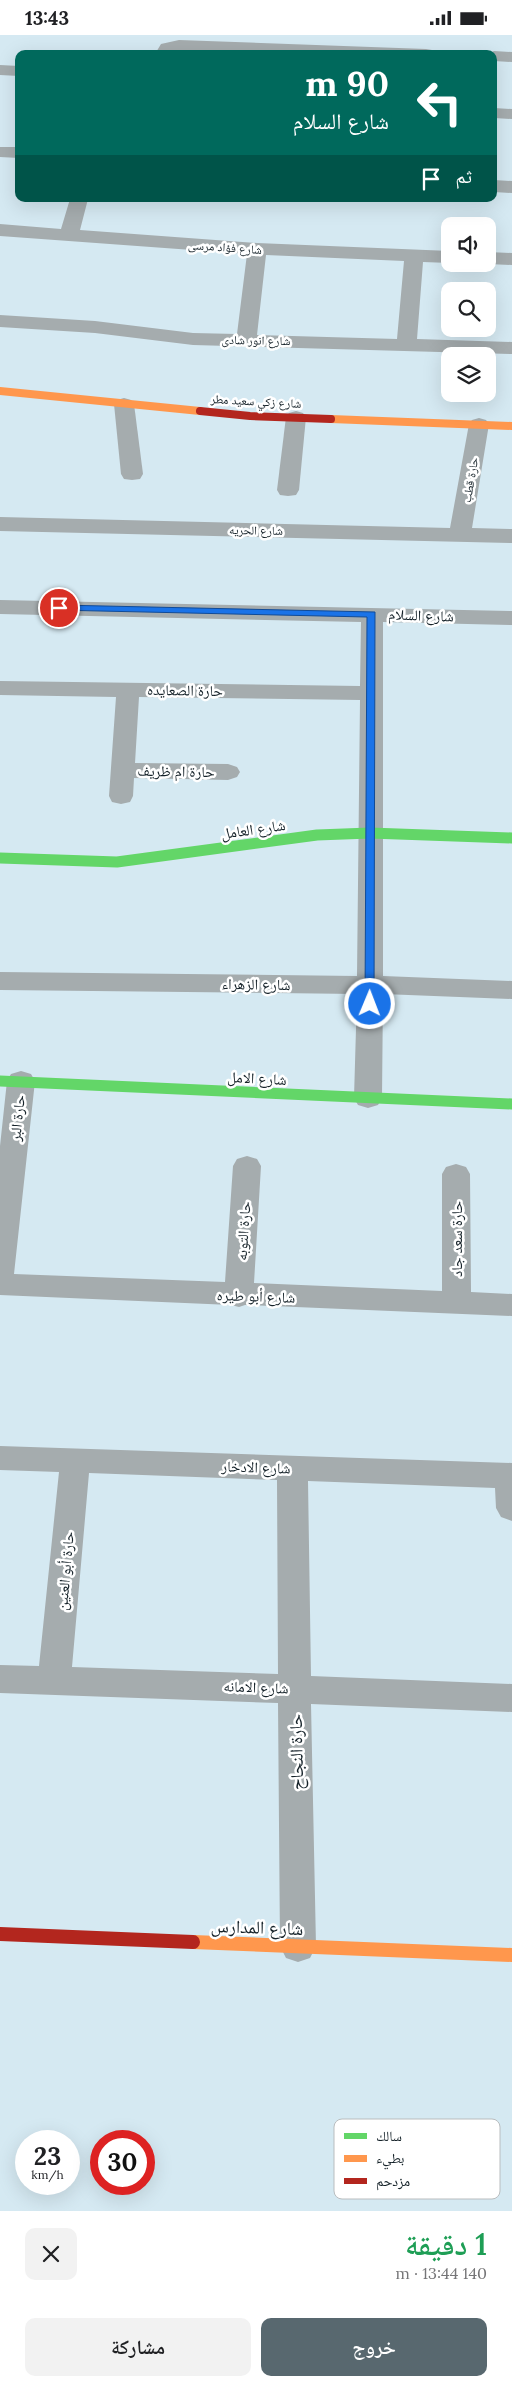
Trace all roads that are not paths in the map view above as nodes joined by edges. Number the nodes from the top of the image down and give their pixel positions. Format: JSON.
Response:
{"nodes":[{"id":1,"x":166,"y":50,"type":"edge"},
{"id":2,"x":316,"y":50,"type":"edge"},
{"id":3,"x":497,"y":56,"type":"edge"},
{"id":4,"x":512,"y":57,"type":"edge"},
{"id":5,"x":0,"y":70,"type":"edge"},
{"id":6,"x":15,"y":71,"type":"edge"},
{"id":7,"x":497,"y":113,"type":"edge"},
{"id":8,"x":512,"y":114,"type":"edge"},
{"id":9,"x":0,"y":152,"type":"edge"},
{"id":10,"x":15,"y":153,"type":"edge"},
{"id":11,"x":497,"y":186,"type":"edge"},
{"id":12,"x":512,"y":187,"type":"edge"},
{"id":13,"x":78,"y":202,"type":"edge"},
{"id":14,"x":0,"y":230,"type":"edge"},
{"id":15,"x":69,"y":235,"type":"junction"},
{"id":16,"x":257,"y":249,"type":"junction"},
{"id":17,"x":414,"y":255,"type":"junction"},
{"id":18,"x":441,"y":256,"type":"edge"},
{"id":19,"x":496,"y":258,"type":"edge"},
{"id":20,"x":512,"y":259,"type":"edge"},
{"id":21,"x":0,"y":321,"type":"edge"},
{"id":22,"x":246,"y":341,"type":"junction"},
{"id":23,"x":407,"y":345,"type":"junction"},
{"id":24,"x":512,"y":348,"type":"edge"},
{"id":25,"x":0,"y":391,"type":"edge"},
{"id":26,"x":124,"y":404,"type":"junction"},
{"id":27,"x":296,"y":417,"type":"junction"},
{"id":28,"x":480,"y":424,"type":"junction"},
{"id":29,"x":512,"y":425,"type":"edge"},
{"id":30,"x":132,"y":473,"type":"dead end"},
{"id":31,"x":288,"y":489,"type":"dead end"},
{"id":32,"x":0,"y":524,"type":"edge"},
{"id":33,"x":460,"y":535,"type":"junction"},
{"id":34,"x":512,"y":536,"type":"edge"},
{"id":35,"x":0,"y":607,"type":"edge"},
{"id":36,"x":372,"y":614,"type":"junction"},
{"id":37,"x":512,"y":618,"type":"edge"},
{"id":38,"x":0,"y":688,"type":"edge"},
{"id":39,"x":128,"y":689,"type":"junction"},
{"id":40,"x":371,"y":693,"type":"junction"},
{"id":41,"x":123,"y":770,"type":"junction"},
{"id":42,"x":228,"y":771,"type":"dead end"},
{"id":43,"x":120,"y":796,"type":"dead end"},
{"id":44,"x":370,"y":833,"type":"junction"},
{"id":45,"x":512,"y":838,"type":"edge"},
{"id":46,"x":0,"y":858,"type":"edge"},
{"id":47,"x":0,"y":981,"type":"edge"},
{"id":48,"x":370,"y":985,"type":"junction"},
{"id":49,"x":512,"y":990,"type":"edge"},
{"id":50,"x":10,"y":1081,"type":"edge"},
{"id":51,"x":368,"y":1098,"type":"junction"},
{"id":52,"x":512,"y":1103,"type":"edge"},
{"id":53,"x":247,"y":1166,"type":"dead end"},
{"id":54,"x":456,"y":1175,"type":"dead end"},
{"id":55,"x":0,"y":1273,"type":"edge"},
{"id":56,"x":0,"y":1284,"type":"edge"},
{"id":57,"x":239,"y":1296,"type":"junction"},
{"id":58,"x":456,"y":1303,"type":"junction"},
{"id":59,"x":512,"y":1305,"type":"edge"},
{"id":60,"x":0,"y":1458,"type":"edge"},
{"id":61,"x":75,"y":1461,"type":"junction"},
{"id":62,"x":292,"y":1468,"type":"junction"},
{"id":63,"x":511,"y":1475,"type":"edge"},
{"id":64,"x":512,"y":1509,"type":"edge"},
{"id":65,"x":0,"y":1679,"type":"edge"},
{"id":66,"x":54,"y":1681,"type":"junction"},
{"id":67,"x":295,"y":1689,"type":"junction"},
{"id":68,"x":512,"y":1699,"type":"edge"},
{"id":69,"x":0,"y":1934,"type":"edge"},
{"id":70,"x":298,"y":1946,"type":"junction"},
{"id":71,"x":512,"y":1955,"type":"edge"}],
"edges":[{"from":1,"to":2,"type":"street"},
{"from":3,"to":4,"type":"street"},
{"from":5,"to":6,"type":"street"},
{"from":7,"to":8,"type":"street"},
{"from":9,"to":10,"type":"street"},
{"from":11,"to":12,"type":"street"},
{"from":13,"to":15,"type":"street"},
{"from":14,"to":15,"type":"street","name":"شارع فؤاد مرسى"},
{"from":15,"to":16,"type":"street","name":"شارع فؤاد مرسى"},
{"from":16,"to":17,"type":"street","name":"شارع فؤاد مرسى"},
{"from":16,"to":22,"type":"street"},
{"from":17,"to":18,"type":"street","name":"شارع فؤاد مرسى"},
{"from":17,"to":23,"type":"street"},
{"from":19,"to":20,"type":"street"},
{"from":21,"to":22,"type":"street","name":"شارع انور شادى"},
{"from":22,"to":23,"type":"street","name":"شارع انور شادى"},
{"from":23,"to":24,"type":"street","name":"شارع انور شادى"},
{"from":25,"to":26,"type":"street","name":"شارع زكي سعيد مطر"},
{"from":26,"to":27,"type":"street","name":"شارع زكي سعيد مطر"},
{"from":26,"to":30,"type":"street"},
{"from":27,"to":28,"type":"street","name":"شارع زكي سعيد مطر"},
{"from":27,"to":31,"type":"street"},
{"from":28,"to":29,"type":"street","name":"شارع زكي سعيد مطر"},
{"from":28,"to":33,"type":"street","name":"حارة قطب"},
{"from":32,"to":33,"type":"street","name":"شارع الحريه"},
{"from":33,"to":34,"type":"street","name":"شارع الحريه"},
{"from":35,"to":36,"type":"street","name":"شارع السلام"},
{"from":36,"to":37,"type":"street","name":"شارع السلام"},
{"from":36,"to":40,"type":"street"},
{"from":38,"to":39,"type":"street","name":"حارة الصعايده"},
{"from":39,"to":40,"type":"street","name":"حارة الصعايده"},
{"from":39,"to":41,"type":"street","name":"حارة ام ظريف"},
{"from":40,"to":44,"type":"street"},
{"from":41,"to":42,"type":"street","name":"حارة ام ظريف"},
{"from":41,"to":43,"type":"street","name":"حارة ام ظريف"},
{"from":44,"to":45,"type":"street","name":"شارع العامل"},
{"from":44,"to":46,"type":"street","name":"شارع العامل"},
{"from":44,"to":48,"type":"street"},
{"from":47,"to":48,"type":"street","name":"شارع الزهراء"},
{"from":48,"to":49,"type":"street","name":"شارع الزهراء"},
{"from":48,"to":51,"type":"street"},
{"from":50,"to":51,"type":"street","name":"شارع الامل"},
{"from":50,"to":55,"type":"street","name":"حارة البر"},
{"from":51,"to":52,"type":"street","name":"شارع الامل"},
{"from":53,"to":57,"type":"street","name":"حارة التوبه"},
{"from":54,"to":58,"type":"street","name":"حارة سعد جاد"},
{"from":56,"to":57,"type":"street","name":"شارع أبو طيره"},
{"from":57,"to":58,"type":"street","name":"شارع أبو طيره"},
{"from":58,"to":59,"type":"street","name":"شارع أبو طيره"},
{"from":60,"to":61,"type":"street","name":"شارع الادخار"},
{"from":61,"to":62,"type":"street","name":"شارع الادخار"},
{"from":61,"to":66,"type":"street","name":"حارة أبو العنين"},
{"from":62,"to":63,"type":"street","name":"شارع الادخار"},
{"from":62,"to":67,"type":"street","name":"حارة النجاح"},
{"from":63,"to":64,"type":"street"},
{"from":65,"to":66,"type":"street","name":"شارع الامانه"},
{"from":66,"to":67,"type":"street","name":"شارع الامانه"},
{"from":67,"to":68,"type":"street","name":"شارع الامانه"},
{"from":67,"to":70,"type":"street","name":"حارة النجاح"},
{"from":69,"to":70,"type":"street","name":"شارع المدارس"},
{"from":70,"to":71,"type":"street","name":"شارع المدارس"}]}
